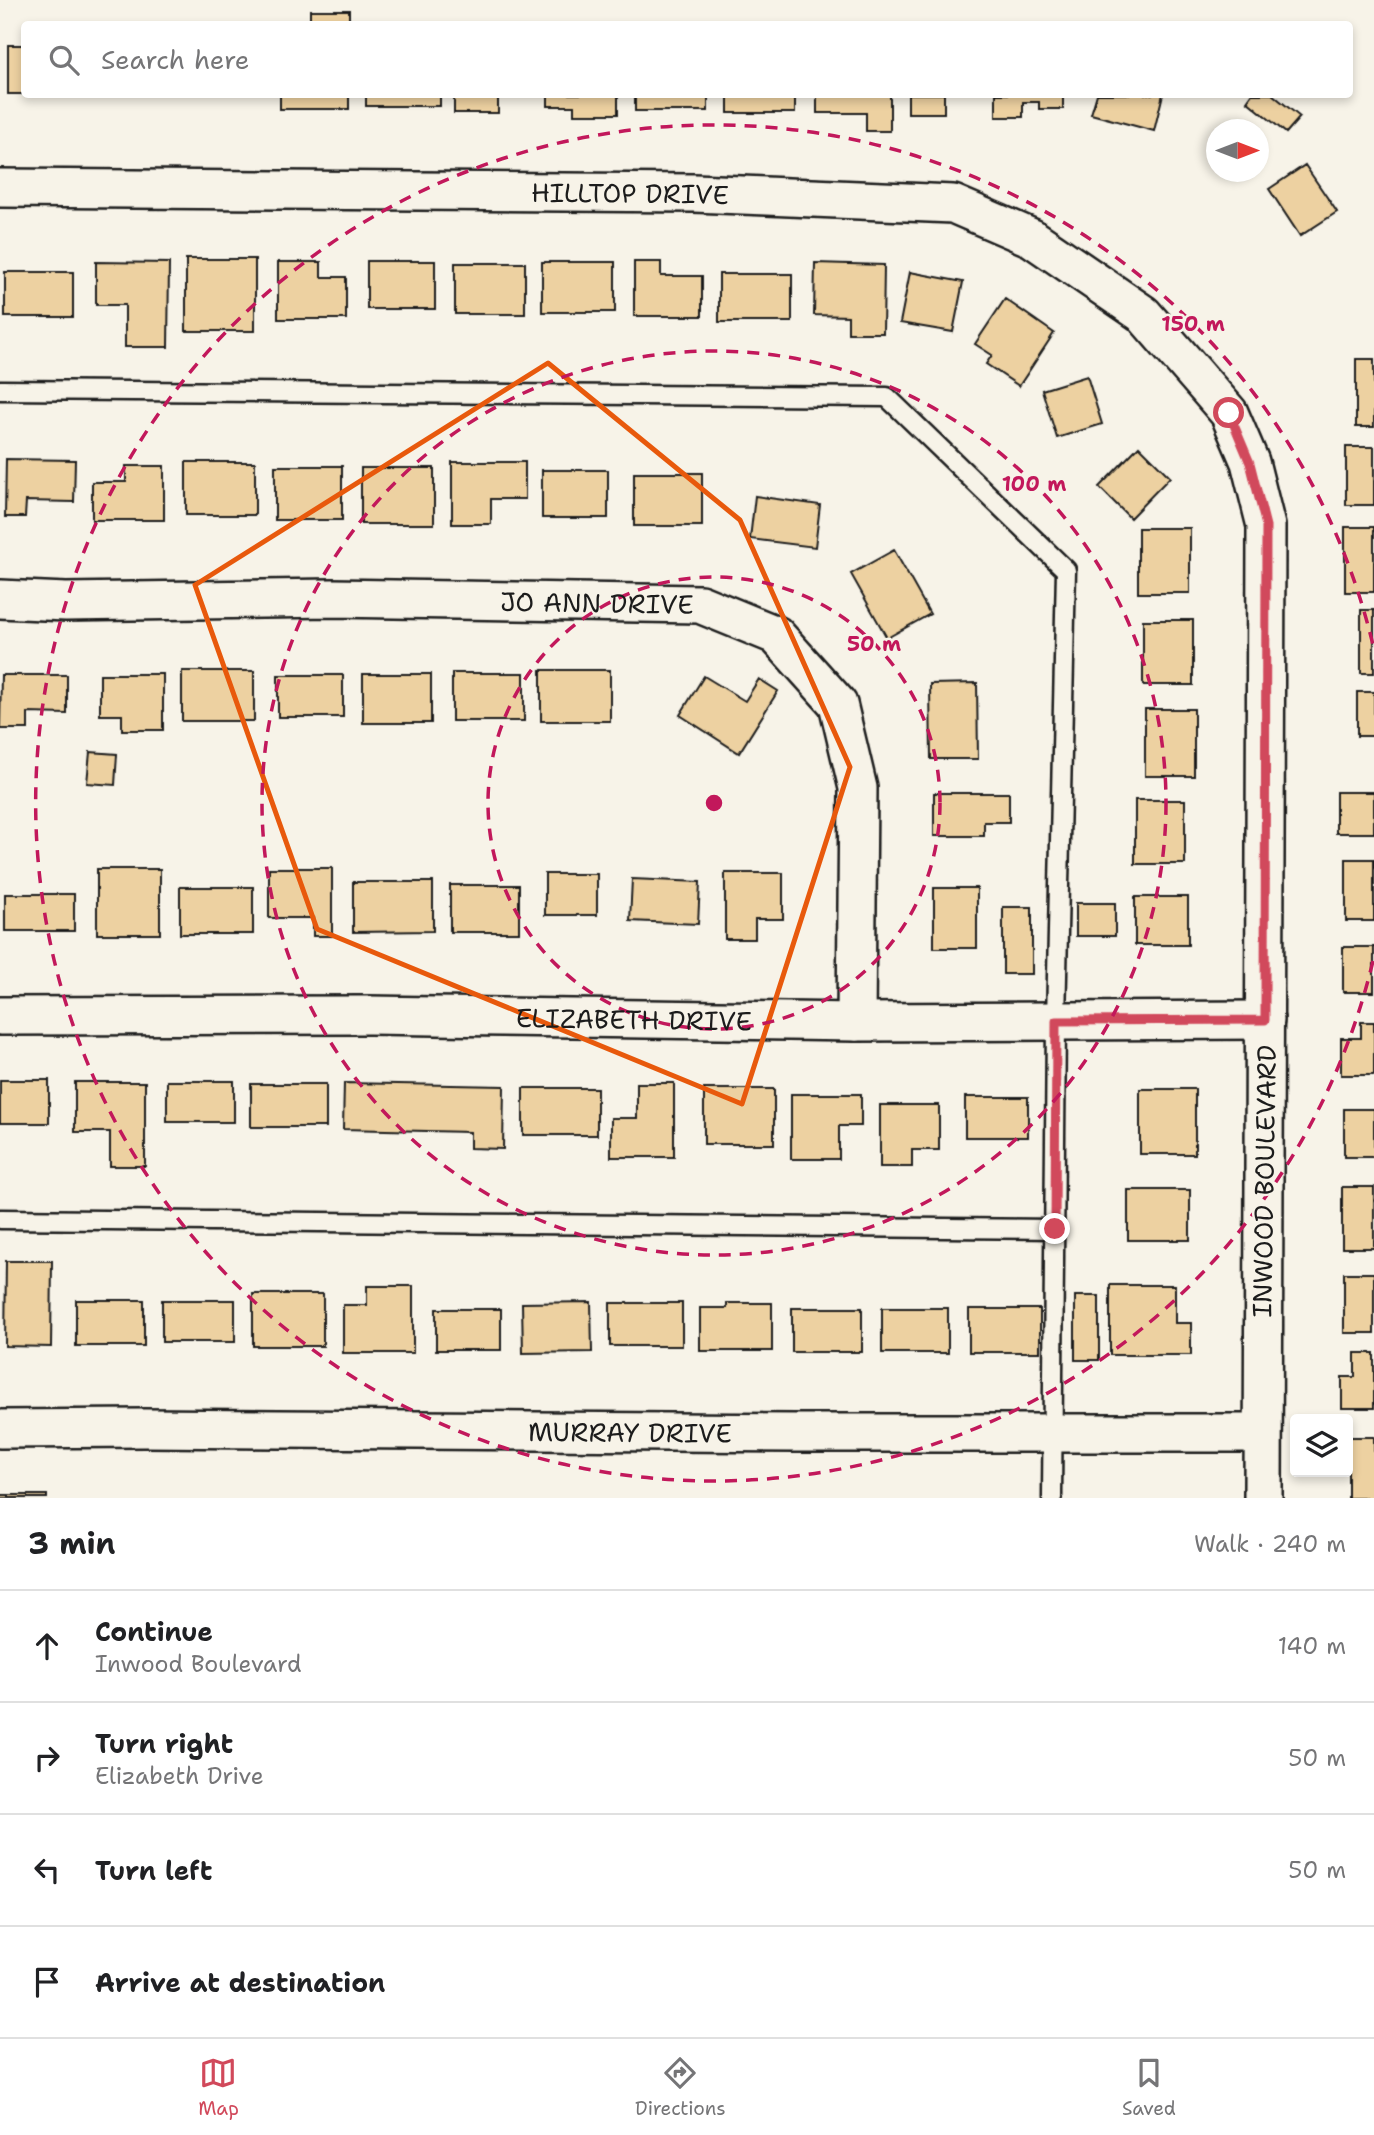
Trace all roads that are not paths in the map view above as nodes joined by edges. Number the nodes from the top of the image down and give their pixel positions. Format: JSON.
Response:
{"nodes":[{"id":1,"x":0,"y":188,"type":"edge"},
{"id":2,"x":1199,"y":377,"type":"joint"},
{"id":3,"x":0,"y":390,"type":"edge"},
{"id":4,"x":0,"y":599,"type":"edge"},
{"id":5,"x":0,"y":1016,"type":"edge"},
{"id":6,"x":1265,"y":1020,"type":"junction"},
{"id":7,"x":1056,"y":1021,"type":"junction"},
{"id":8,"x":856,"y":1022,"type":"junction"},
{"id":9,"x":0,"y":1219,"type":"edge"},
{"id":10,"x":1055,"y":1229,"type":"junction"},
{"id":11,"x":0,"y":1429,"type":"edge"},
{"id":12,"x":1053,"y":1433,"type":"junction"},
{"id":13,"x":1261,"y":1433,"type":"junction"},
{"id":14,"x":1052,"y":1498,"type":"edge"},
{"id":15,"x":1262,"y":1498,"type":"edge"}],
"edges":[{"from":1,"to":2,"type":"street","name":"HILLTOP DRIVE"},
{"from":2,"to":6,"type":"street","name":"INWOOD BOULEVARD"},
{"from":3,"to":7,"type":"lane"},
{"from":4,"to":8,"type":"street","name":"JO ANN DRIVE"},
{"from":5,"to":8,"type":"street","name":"ELIZABETH DRIVE"},
{"from":6,"to":7,"type":"street","name":"ELIZABETH DRIVE"},
{"from":6,"to":13,"type":"street","name":"INWOOD BOULEVARD"},
{"from":7,"to":8,"type":"street","name":"ELIZABETH DRIVE"},
{"from":7,"to":10,"type":"lane"},
{"from":9,"to":10,"type":"lane"},
{"from":10,"to":12,"type":"lane"},
{"from":11,"to":12,"type":"street","name":"MURRAY DRIVE"},
{"from":12,"to":13,"type":"street","name":"MURRAY DRIVE"},
{"from":12,"to":14,"type":"lane"},
{"from":13,"to":15,"type":"street","name":"INWOOD BOULEVARD"}]}
